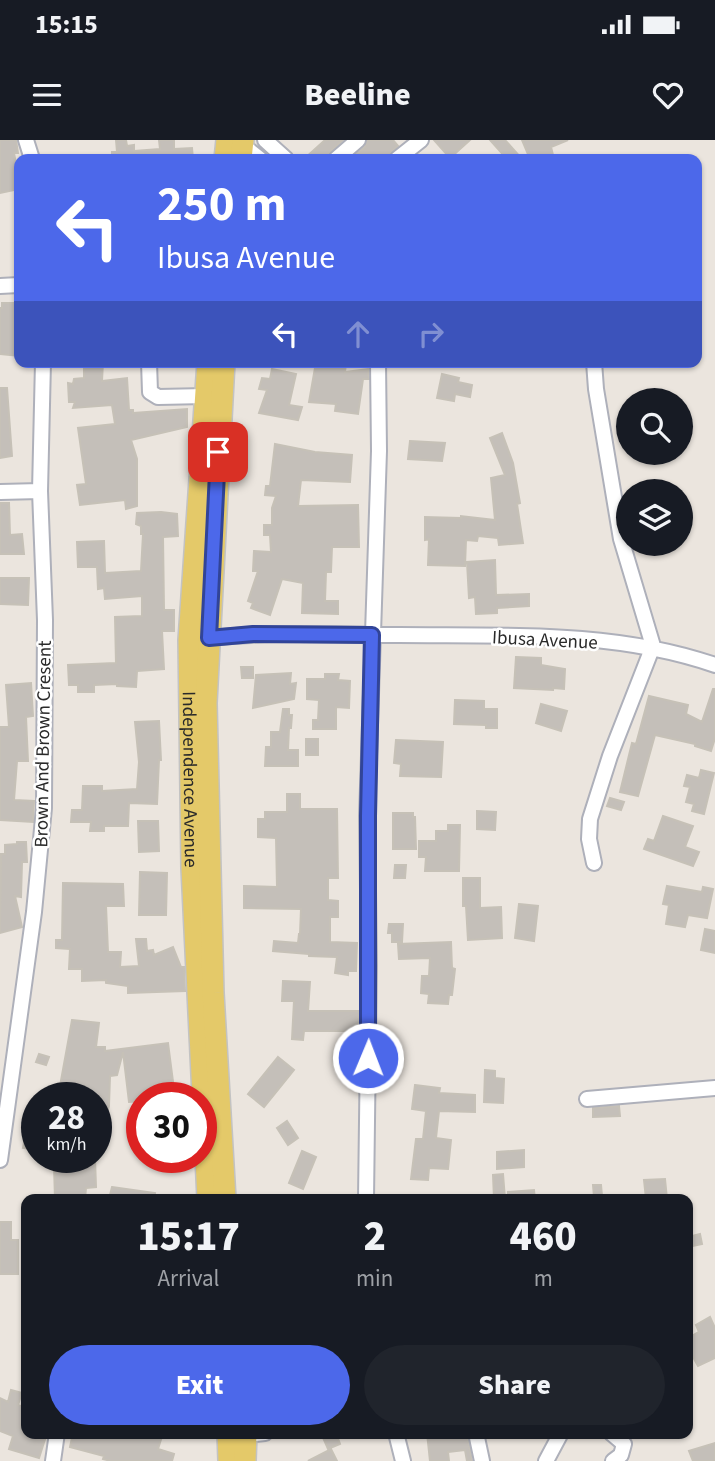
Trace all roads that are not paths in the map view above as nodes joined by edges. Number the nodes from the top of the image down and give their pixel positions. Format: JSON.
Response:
{"nodes":[{"id":1,"x":265,"y":140,"type":"edge"},
{"id":2,"x":358,"y":140,"type":"edge"},
{"id":3,"x":421,"y":140,"type":"edge"},
{"id":4,"x":237,"y":144,"type":"edge"},
{"id":5,"x":252,"y":154,"type":"edge"},
{"id":6,"x":280,"y":154,"type":"edge"},
{"id":7,"x":342,"y":154,"type":"edge"},
{"id":8,"x":403,"y":154,"type":"edge"},
{"id":9,"x":43,"y":368,"type":"edge"},
{"id":10,"x":149,"y":368,"type":"edge"},
{"id":11,"x":208,"y":368,"type":"edge"},
{"id":12,"x":223,"y":368,"type":"edge"},
{"id":13,"x":378,"y":368,"type":"edge"},
{"id":14,"x":594,"y":368,"type":"edge"},
{"id":15,"x":206,"y":396,"type":"junction"},
{"id":16,"x":40,"y":491,"type":"junction"},
{"id":17,"x":0,"y":492,"type":"edge"},
{"id":18,"x":372,"y":635,"type":"junction"},
{"id":19,"x":199,"y":639,"type":"junction"},
{"id":20,"x":653,"y":646,"type":"junction"},
{"id":21,"x":715,"y":665,"type":"edge"},
{"id":22,"x":594,"y":863,"type":"dead end"},
{"id":23,"x":715,"y":1087,"type":"edge"},
{"id":24,"x":587,"y":1099,"type":"dead end"},
{"id":25,"x":0,"y":1160,"type":"edge"},
{"id":26,"x":208,"y":1194,"type":"edge"},
{"id":27,"x":225,"y":1194,"type":"edge"},
{"id":28,"x":366,"y":1194,"type":"edge"},
{"id":29,"x":56,"y":1439,"type":"edge"},
{"id":30,"x":243,"y":1439,"type":"edge"},
{"id":31,"x":246,"y":1439,"type":"edge"},
{"id":32,"x":398,"y":1439,"type":"edge"},
{"id":33,"x":477,"y":1439,"type":"edge"},
{"id":34,"x":558,"y":1439,"type":"edge"},
{"id":35,"x":618,"y":1439,"type":"edge"},
{"id":36,"x":53,"y":1461,"type":"edge"},
{"id":37,"x":229,"y":1461,"type":"edge"},
{"id":38,"x":245,"y":1461,"type":"edge"},
{"id":39,"x":403,"y":1461,"type":"edge"},
{"id":40,"x":482,"y":1461,"type":"edge"},
{"id":41,"x":546,"y":1461,"type":"edge"},
{"id":42,"x":613,"y":1461,"type":"edge"}],
"edges":[{"from":1,"to":6,"type":"street"},
{"from":2,"to":7,"type":"street"},
{"from":3,"to":8,"type":"street"},
{"from":4,"to":5,"type":"street"},
{"from":9,"to":16,"type":"street","name":"Brown And Brown Cresent"},
{"from":10,"to":15,"type":"street"},
{"from":11,"to":15,"type":"main road","name":"Independence Avenue"},
{"from":12,"to":19,"type":"main road","name":"Independence Avenue"},
{"from":13,"to":18,"type":"street"},
{"from":14,"to":20,"type":"street"},
{"from":15,"to":19,"type":"main road","name":"Independence Avenue"},
{"from":16,"to":17,"type":"street"},
{"from":16,"to":25,"type":"street","name":"Brown And Brown Cresent"},
{"from":18,"to":19,"type":"street","name":"Ibusa Avenue"},
{"from":18,"to":20,"type":"street","name":"Ibusa Avenue"},
{"from":18,"to":28,"type":"street"},
{"from":19,"to":26,"type":"main road","name":"Independence Avenue"},
{"from":19,"to":27,"type":"main road","name":"Independence Avenue"},
{"from":20,"to":21,"type":"street","name":"Ibusa Avenue"},
{"from":20,"to":22,"type":"street"},
{"from":23,"to":24,"type":"street"},
{"from":29,"to":36,"type":"street"},
{"from":30,"to":37,"type":"main road"},
{"from":31,"to":38,"type":"main road"},
{"from":32,"to":39,"type":"street"},
{"from":33,"to":40,"type":"street"},
{"from":34,"to":41,"type":"street"},
{"from":35,"to":42,"type":"street"}]}
